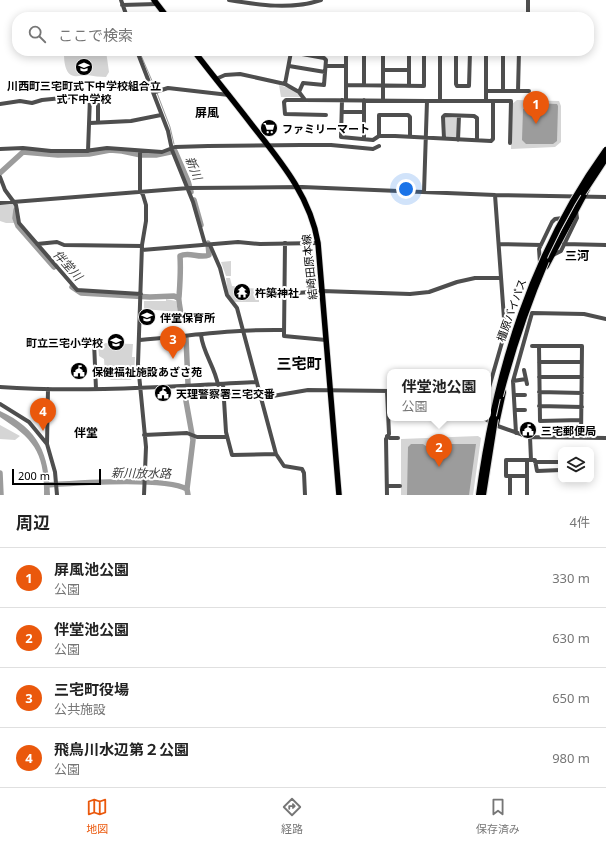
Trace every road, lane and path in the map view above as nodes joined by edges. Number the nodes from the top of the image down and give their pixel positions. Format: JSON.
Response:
{"nodes":[{"id":1,"x":229,"y":0,"type":"edge"},
{"id":2,"x":321,"y":0,"type":"edge"},
{"id":3,"x":528,"y":0,"type":"edge"},
{"id":4,"x":122,"y":2,"type":"edge"},
{"id":5,"x":156,"y":2,"type":"edge"},
{"id":6,"x":125,"y":12,"type":"edge"},
{"id":7,"x":163,"y":12,"type":"edge"},
{"id":8,"x":528,"y":12,"type":"edge"},
{"id":9,"x":139,"y":56,"type":"edge"},
{"id":10,"x":198,"y":56,"type":"edge"},
{"id":11,"x":290,"y":56,"type":"edge"},
{"id":12,"x":313,"y":56,"type":"edge"},
{"id":13,"x":346,"y":56,"type":"edge"},
{"id":14,"x":364,"y":56,"type":"edge"},
{"id":15,"x":383,"y":56,"type":"edge"},
{"id":16,"x":409,"y":56,"type":"edge"},
{"id":17,"x":424,"y":56,"type":"edge"},
{"id":18,"x":440,"y":56,"type":"edge"},
{"id":19,"x":456,"y":56,"type":"edge"},
{"id":20,"x":470,"y":56,"type":"edge"},
{"id":21,"x":487,"y":56,"type":"edge"},
{"id":22,"x":503,"y":56,"type":"edge"},
{"id":23,"x":519,"y":56,"type":"edge"},
{"id":24,"x":289,"y":66,"type":"junction"},
{"id":25,"x":326,"y":66,"type":"junction"},
{"id":26,"x":346,"y":66,"type":"junction"},
{"id":27,"x":383,"y":70,"type":"junction"},
{"id":28,"x":408,"y":70,"type":"junction"},
{"id":29,"x":325,"y":72,"type":"junction"},
{"id":30,"x":216,"y":79,"type":"junction"},
{"id":31,"x":285,"y":84,"type":"junction"},
{"id":32,"x":346,"y":85,"type":"junction"},
{"id":33,"x":364,"y":85,"type":"junction"},
{"id":34,"x":383,"y":85,"type":"junction"},
{"id":35,"x":408,"y":85,"type":"junction"},
{"id":36,"x":486,"y":91,"type":"junction"},
{"id":37,"x":503,"y":91,"type":"junction"},
{"id":38,"x":518,"y":91,"type":"junction"},
{"id":39,"x":529,"y":91,"type":"dead end"},
{"id":40,"x":154,"y":92,"type":"junction"},
{"id":41,"x":299,"y":92,"type":"junction"},
{"id":42,"x":228,"y":95,"type":"junction"},
{"id":43,"x":90,"y":97,"type":"junction"},
{"id":44,"x":305,"y":100,"type":"junction"},
{"id":45,"x":344,"y":100,"type":"junction"},
{"id":46,"x":364,"y":100,"type":"junction"},
{"id":47,"x":383,"y":100,"type":"junction"},
{"id":48,"x":427,"y":101,"type":"junction"},
{"id":49,"x":440,"y":101,"type":"junction"},
{"id":50,"x":486,"y":101,"type":"junction"},
{"id":51,"x":493,"y":101,"type":"junction"},
{"id":52,"x":0,"y":104,"type":"edge"},
{"id":53,"x":342,"y":112,"type":"junction"},
{"id":54,"x":364,"y":112,"type":"junction"},
{"id":55,"x":161,"y":115,"type":"junction"},
{"id":56,"x":326,"y":115,"type":"dead end"},
{"id":57,"x":458,"y":116,"type":"junction"},
{"id":58,"x":90,"y":123,"type":"junction"},
{"id":59,"x":98,"y":123,"type":"junction"},
{"id":60,"x":379,"y":136,"type":"junction"},
{"id":61,"x":410,"y":137,"type":"junction"},
{"id":62,"x":427,"y":137,"type":"junction"},
{"id":63,"x":444,"y":138,"type":"junction"},
{"id":64,"x":364,"y":139,"type":"junction"},
{"id":65,"x":458,"y":140,"type":"junction"},
{"id":66,"x":477,"y":140,"type":"junction"},
{"id":67,"x":510,"y":142,"type":"dead end"},
{"id":68,"x":268,"y":145,"type":"junction"},
{"id":69,"x":379,"y":146,"type":"dead end"},
{"id":70,"x":0,"y":149,"type":"edge"},
{"id":71,"x":172,"y":149,"type":"junction"},
{"id":72,"x":606,"y":149,"type":"edge"},
{"id":73,"x":88,"y":151,"type":"junction"},
{"id":74,"x":140,"y":152,"type":"junction"},
{"id":75,"x":606,"y":159,"type":"edge"},
{"id":76,"x":0,"y":177,"type":"edge"},
{"id":77,"x":189,"y":188,"type":"junction"},
{"id":78,"x":299,"y":188,"type":"junction"},
{"id":79,"x":141,"y":192,"type":"junction"},
{"id":80,"x":424,"y":192,"type":"junction"},
{"id":81,"x":495,"y":195,"type":"junction"},
{"id":82,"x":579,"y":196,"type":"junction"},
{"id":83,"x":606,"y":197,"type":"edge"},
{"id":84,"x":0,"y":203,"type":"edge"},
{"id":85,"x":15,"y":203,"type":"junction"},
{"id":86,"x":575,"y":209,"type":"junction"},
{"id":87,"x":563,"y":218,"type":"junction"},
{"id":88,"x":285,"y":243,"type":"junction"},
{"id":89,"x":318,"y":243,"type":"junction"},
{"id":90,"x":37,"y":244,"type":"junction"},
{"id":91,"x":204,"y":244,"type":"junction"},
{"id":92,"x":500,"y":244,"type":"junction"},
{"id":93,"x":564,"y":244,"type":"junction"},
{"id":94,"x":210,"y":245,"type":"junction"},
{"id":95,"x":541,"y":245,"type":"junction"},
{"id":96,"x":606,"y":245,"type":"edge"},
{"id":97,"x":142,"y":248,"type":"junction"},
{"id":98,"x":550,"y":256,"type":"junction"},
{"id":99,"x":540,"y":263,"type":"junction"},
{"id":100,"x":501,"y":278,"type":"junction"},
{"id":101,"x":322,"y":291,"type":"junction"},
{"id":102,"x":285,"y":294,"type":"junction"},
{"id":103,"x":141,"y":296,"type":"junction"},
{"id":104,"x":606,"y":319,"type":"edge"},
{"id":105,"x":244,"y":330,"type":"junction"},
{"id":106,"x":284,"y":330,"type":"junction"},
{"id":107,"x":201,"y":336,"type":"junction"},
{"id":108,"x":140,"y":340,"type":"junction"},
{"id":109,"x":326,"y":340,"type":"junction"},
{"id":110,"x":94,"y":342,"type":"dead end"},
{"id":111,"x":532,"y":346,"type":"dead end"},
{"id":112,"x":539,"y":346,"type":"junction"},
{"id":113,"x":539,"y":362,"type":"junction"},
{"id":114,"x":582,"y":362,"type":"junction"},
{"id":115,"x":524,"y":370,"type":"dead end"},
{"id":116,"x":539,"y":377,"type":"junction"},
{"id":117,"x":582,"y":377,"type":"junction"},
{"id":118,"x":526,"y":379,"type":"junction"},
{"id":119,"x":491,"y":381,"type":"edge"},
{"id":120,"x":513,"y":381,"type":"junction"},
{"id":121,"x":256,"y":382,"type":"junction"},
{"id":122,"x":221,"y":384,"type":"junction"},
{"id":123,"x":528,"y":384,"type":"dead end"},
{"id":124,"x":0,"y":387,"type":"edge"},
{"id":125,"x":140,"y":387,"type":"junction"},
{"id":126,"x":48,"y":389,"type":"junction"},
{"id":127,"x":96,"y":389,"type":"junction"},
{"id":128,"x":330,"y":390,"type":"junction"},
{"id":129,"x":387,"y":391,"type":"edge"},
{"id":130,"x":539,"y":392,"type":"junction"},
{"id":131,"x":582,"y":393,"type":"junction"},
{"id":132,"x":514,"y":395,"type":"junction"},
{"id":133,"x":524,"y":395,"type":"dead end"},
{"id":134,"x":261,"y":398,"type":"junction"},
{"id":135,"x":0,"y":404,"type":"edge"},
{"id":136,"x":491,"y":406,"type":"edge"},
{"id":137,"x":540,"y":406,"type":"junction"},
{"id":138,"x":582,"y":406,"type":"junction"},
{"id":139,"x":515,"y":410,"type":"junction"},
{"id":140,"x":525,"y":410,"type":"dead end"},
{"id":141,"x":491,"y":419,"type":"edge"},
{"id":142,"x":581,"y":420,"type":"junction"},
{"id":143,"x":387,"y":421,"type":"edge"},
{"id":144,"x":487,"y":421,"type":"edge"},
{"id":145,"x":489,"y":421,"type":"edge"},
{"id":146,"x":491,"y":421,"type":"edge"},
{"id":147,"x":495,"y":425,"type":"junction"},
{"id":148,"x":516,"y":433,"type":"junction"},
{"id":149,"x":144,"y":435,"type":"junction"},
{"id":150,"x":387,"y":436,"type":"junction"},
{"id":151,"x":227,"y":437,"type":"junction"},
{"id":152,"x":530,"y":437,"type":"junction"},
{"id":153,"x":398,"y":438,"type":"dead end"},
{"id":154,"x":581,"y":438,"type":"junction"},
{"id":155,"x":606,"y":438,"type":"edge"},
{"id":156,"x":47,"y":444,"type":"junction"},
{"id":157,"x":276,"y":454,"type":"junction"},
{"id":158,"x":531,"y":460,"type":"junction"},
{"id":159,"x":558,"y":462,"type":"edge"},
{"id":160,"x":558,"y":470,"type":"edge"},
{"id":161,"x":510,"y":476,"type":"junction"},
{"id":162,"x":527,"y":476,"type":"junction"},
{"id":163,"x":387,"y":486,"type":"junction"},
{"id":164,"x":400,"y":486,"type":"dead end"},
{"id":165,"x":57,"y":495,"type":"edge"},
{"id":166,"x":144,"y":495,"type":"edge"},
{"id":167,"x":305,"y":495,"type":"edge"},
{"id":168,"x":339,"y":495,"type":"edge"},
{"id":169,"x":387,"y":495,"type":"edge"},
{"id":170,"x":478,"y":495,"type":"edge"},
{"id":171,"x":484,"y":495,"type":"edge"},
{"id":172,"x":510,"y":495,"type":"edge"},
{"id":173,"x":527,"y":495,"type":"edge"}],
"edges":[{"from":1,"to":2,"type":"street"},
{"from":3,"to":8,"type":"street"},
{"from":4,"to":5,"type":"street"},
{"from":4,"to":6,"type":"street"},
{"from":5,"to":7,"type":"main road"},
{"from":9,"to":40,"type":"street"},
{"from":10,"to":30,"type":"main road","name":"結崎田原本線"},
{"from":11,"to":24,"type":"street"},
{"from":12,"to":25,"type":"street"},
{"from":13,"to":26,"type":"street"},
{"from":14,"to":33,"type":"street"},
{"from":15,"to":27,"type":"street"},
{"from":16,"to":28,"type":"street"},
{"from":17,"to":35,"type":"street"},
{"from":18,"to":49,"type":"street"},
{"from":19,"to":20,"type":"street"},
{"from":21,"to":36,"type":"street"},
{"from":22,"to":37,"type":"street"},
{"from":23,"to":38,"type":"street"},
{"from":24,"to":29,"type":"street"},
{"from":24,"to":31,"type":"street"},
{"from":25,"to":26,"type":"street"},
{"from":25,"to":29,"type":"street"},
{"from":26,"to":32,"type":"street"},
{"from":27,"to":28,"type":"street"},
{"from":27,"to":34,"type":"street"},
{"from":28,"to":35,"type":"street"},
{"from":29,"to":41,"type":"street"},
{"from":30,"to":31,"type":"street"},
{"from":30,"to":42,"type":"main road","name":"結崎田原本線"},
{"from":31,"to":41,"type":"street"},
{"from":32,"to":33,"type":"street"},
{"from":32,"to":45,"type":"street"},
{"from":33,"to":34,"type":"street"},
{"from":34,"to":35,"type":"street"},
{"from":34,"to":47,"type":"street"},
{"from":36,"to":37,"type":"street"},
{"from":36,"to":50,"type":"street"},
{"from":37,"to":38,"type":"street"},
{"from":38,"to":39,"type":"street"},
{"from":40,"to":42,"type":"street"},
{"from":40,"to":55,"type":"street"},
{"from":41,"to":44,"type":"street"},
{"from":42,"to":68,"type":"main road","name":"結崎田原本線"},
{"from":43,"to":52,"type":"street"},
{"from":43,"to":58,"type":"street"},
{"from":43,"to":59,"type":"street"},
{"from":44,"to":45,"type":"street"},
{"from":44,"to":56,"type":"street"},
{"from":45,"to":46,"type":"street"},
{"from":45,"to":53,"type":"street"},
{"from":46,"to":47,"type":"street"},
{"from":46,"to":54,"type":"street"},
{"from":47,"to":48,"type":"street"},
{"from":48,"to":49,"type":"street"},
{"from":48,"to":62,"type":"street"},
{"from":49,"to":50,"type":"street"},
{"from":50,"to":51,"type":"street"},
{"from":51,"to":66,"type":"street"},
{"from":51,"to":67,"type":"street"},
{"from":53,"to":54,"type":"street"},
{"from":53,"to":64,"type":"street"},
{"from":54,"to":64,"type":"street"},
{"from":55,"to":59,"type":"street"},
{"from":55,"to":71,"type":"street"},
{"from":57,"to":63,"type":"street"},
{"from":57,"to":65,"type":"street"},
{"from":57,"to":66,"type":"street"},
{"from":58,"to":59,"type":"street"},
{"from":58,"to":73,"type":"street"},
{"from":60,"to":61,"type":"street"},
{"from":60,"to":61,"type":"street"},
{"from":60,"to":64,"type":"street"},
{"from":61,"to":62,"type":"street"},
{"from":62,"to":63,"type":"street"},
{"from":62,"to":80,"type":"street"},
{"from":63,"to":65,"type":"street"},
{"from":65,"to":66,"type":"street"},
{"from":68,"to":69,"type":"street"},
{"from":68,"to":71,"type":"street"},
{"from":68,"to":78,"type":"main road","name":"結崎田原本線"},
{"from":70,"to":73,"type":"street"},
{"from":71,"to":74,"type":"street"},
{"from":71,"to":77,"type":"street"},
{"from":72,"to":82,"type":"highway","name":"橿原バイパス"},
{"from":72,"to":141,"type":"highway","bridge":true},
{"from":73,"to":74,"type":"street"},
{"from":74,"to":79,"type":"street"},
{"from":75,"to":82,"type":"highway","name":"橿原バイパス"},
{"from":75,"to":171,"type":"highway","bridge":true},
{"from":76,"to":85,"type":"street"},
{"from":77,"to":78,"type":"street"},
{"from":77,"to":79,"type":"street"},
{"from":77,"to":91,"type":"street"},
{"from":78,"to":80,"type":"street"},
{"from":78,"to":89,"type":"main road","name":"結崎田原本線"},
{"from":79,"to":85,"type":"street"},
{"from":79,"to":97,"type":"street"},
{"from":80,"to":81,"type":"street"},
{"from":81,"to":82,"type":"street"},
{"from":81,"to":92,"type":"street"},
{"from":82,"to":83,"type":"street"},
{"from":82,"to":86,"type":"highway","name":"橿原バイパス"},
{"from":82,"to":87,"type":"highway","name":"橿原バイパス"},
{"from":84,"to":85,"type":"street"},
{"from":85,"to":90,"type":"street"},
{"from":86,"to":93,"type":"street"},
{"from":86,"to":98,"type":"highway","name":"橿原バイパス"},
{"from":87,"to":95,"type":"street"},
{"from":87,"to":99,"type":"highway","name":"橿原バイパス"},
{"from":88,"to":89,"type":"street"},
{"from":88,"to":94,"type":"street"},
{"from":88,"to":102,"type":"street"},
{"from":89,"to":101,"type":"main road","name":"結崎田原本線"},
{"from":90,"to":97,"type":"street"},
{"from":90,"to":103,"type":"street"},
{"from":91,"to":94,"type":"street"},
{"from":91,"to":97,"type":"street"},
{"from":92,"to":95,"type":"street"},
{"from":92,"to":100,"type":"street"},
{"from":93,"to":96,"type":"street"},
{"from":93,"to":98,"type":"street"},
{"from":94,"to":105,"type":"street"},
{"from":95,"to":99,"type":"street"},
{"from":97,"to":103,"type":"street"},
{"from":98,"to":147,"type":"highway","name":"橿原バイパス"},
{"from":99,"to":136,"type":"highway","name":"橿原バイパス"},
{"from":100,"to":101,"type":"street"},
{"from":100,"to":119,"type":"street"},
{"from":101,"to":102,"type":"street"},
{"from":101,"to":109,"type":"main road","name":"結崎田原本線"},
{"from":102,"to":106,"type":"street"},
{"from":103,"to":108,"type":"street"},
{"from":104,"to":120,"type":"street"},
{"from":105,"to":106,"type":"street"},
{"from":105,"to":107,"type":"street"},
{"from":105,"to":121,"type":"street"},
{"from":106,"to":109,"type":"street"},
{"from":107,"to":108,"type":"street"},
{"from":107,"to":122,"type":"street"},
{"from":108,"to":125,"type":"street"},
{"from":109,"to":128,"type":"main road","name":"結崎田原本線"},
{"from":110,"to":127,"type":"street"},
{"from":111,"to":112,"type":"street"},
{"from":112,"to":113,"type":"street"},
{"from":112,"to":114,"type":"street"},
{"from":113,"to":114,"type":"street"},
{"from":113,"to":116,"type":"street"},
{"from":114,"to":117,"type":"street"},
{"from":115,"to":118,"type":"street"},
{"from":116,"to":117,"type":"street"},
{"from":116,"to":130,"type":"street"},
{"from":117,"to":131,"type":"street"},
{"from":118,"to":120,"type":"street"},
{"from":118,"to":123,"type":"street"},
{"from":120,"to":132,"type":"street"},
{"from":121,"to":122,"type":"street"},
{"from":121,"to":134,"type":"street"},
{"from":122,"to":125,"type":"street"},
{"from":122,"to":151,"type":"street"},
{"from":124,"to":126,"type":"street"},
{"from":125,"to":127,"type":"street"},
{"from":125,"to":149,"type":"street"},
{"from":126,"to":127,"type":"street"},
{"from":126,"to":156,"type":"street"},
{"from":128,"to":129,"type":"street"},
{"from":128,"to":134,"type":"street"},
{"from":128,"to":168,"type":"main road","name":"結崎田原本線"},
{"from":130,"to":131,"type":"street"},
{"from":130,"to":137,"type":"street"},
{"from":131,"to":138,"type":"street"},
{"from":132,"to":133,"type":"street"},
{"from":132,"to":139,"type":"street"},
{"from":134,"to":157,"type":"street"},
{"from":135,"to":156,"type":"street"},
{"from":137,"to":138,"type":"street"},
{"from":137,"to":142,"type":"street"},
{"from":138,"to":142,"type":"street"},
{"from":139,"to":140,"type":"street"},
{"from":139,"to":148,"type":"street"},
{"from":142,"to":154,"type":"street"},
{"from":143,"to":150,"type":"street"},
{"from":144,"to":170,"type":"highway","name":"橿原バイパス"},
{"from":145,"to":147,"type":"street"},
{"from":146,"to":170,"type":"highway","bridge":true},
{"from":147,"to":148,"type":"street"},
{"from":147,"to":171,"type":"highway","name":"橿原バイパス"},
{"from":148,"to":152,"type":"street"},
{"from":149,"to":151,"type":"street"},
{"from":149,"to":166,"type":"street"},
{"from":150,"to":153,"type":"street"},
{"from":150,"to":163,"type":"street"},
{"from":151,"to":157,"type":"street"},
{"from":152,"to":154,"type":"street"},
{"from":152,"to":158,"type":"street"},
{"from":154,"to":155,"type":"street"},
{"from":156,"to":165,"type":"street"},
{"from":157,"to":167,"type":"street"},
{"from":158,"to":159,"type":"street"},
{"from":158,"to":160,"type":"street"},
{"from":158,"to":161,"type":"street"},
{"from":158,"to":162,"type":"street"},
{"from":161,"to":162,"type":"street"},
{"from":161,"to":172,"type":"street"},
{"from":162,"to":173,"type":"street"},
{"from":163,"to":164,"type":"street"},
{"from":163,"to":169,"type":"street"}]}
